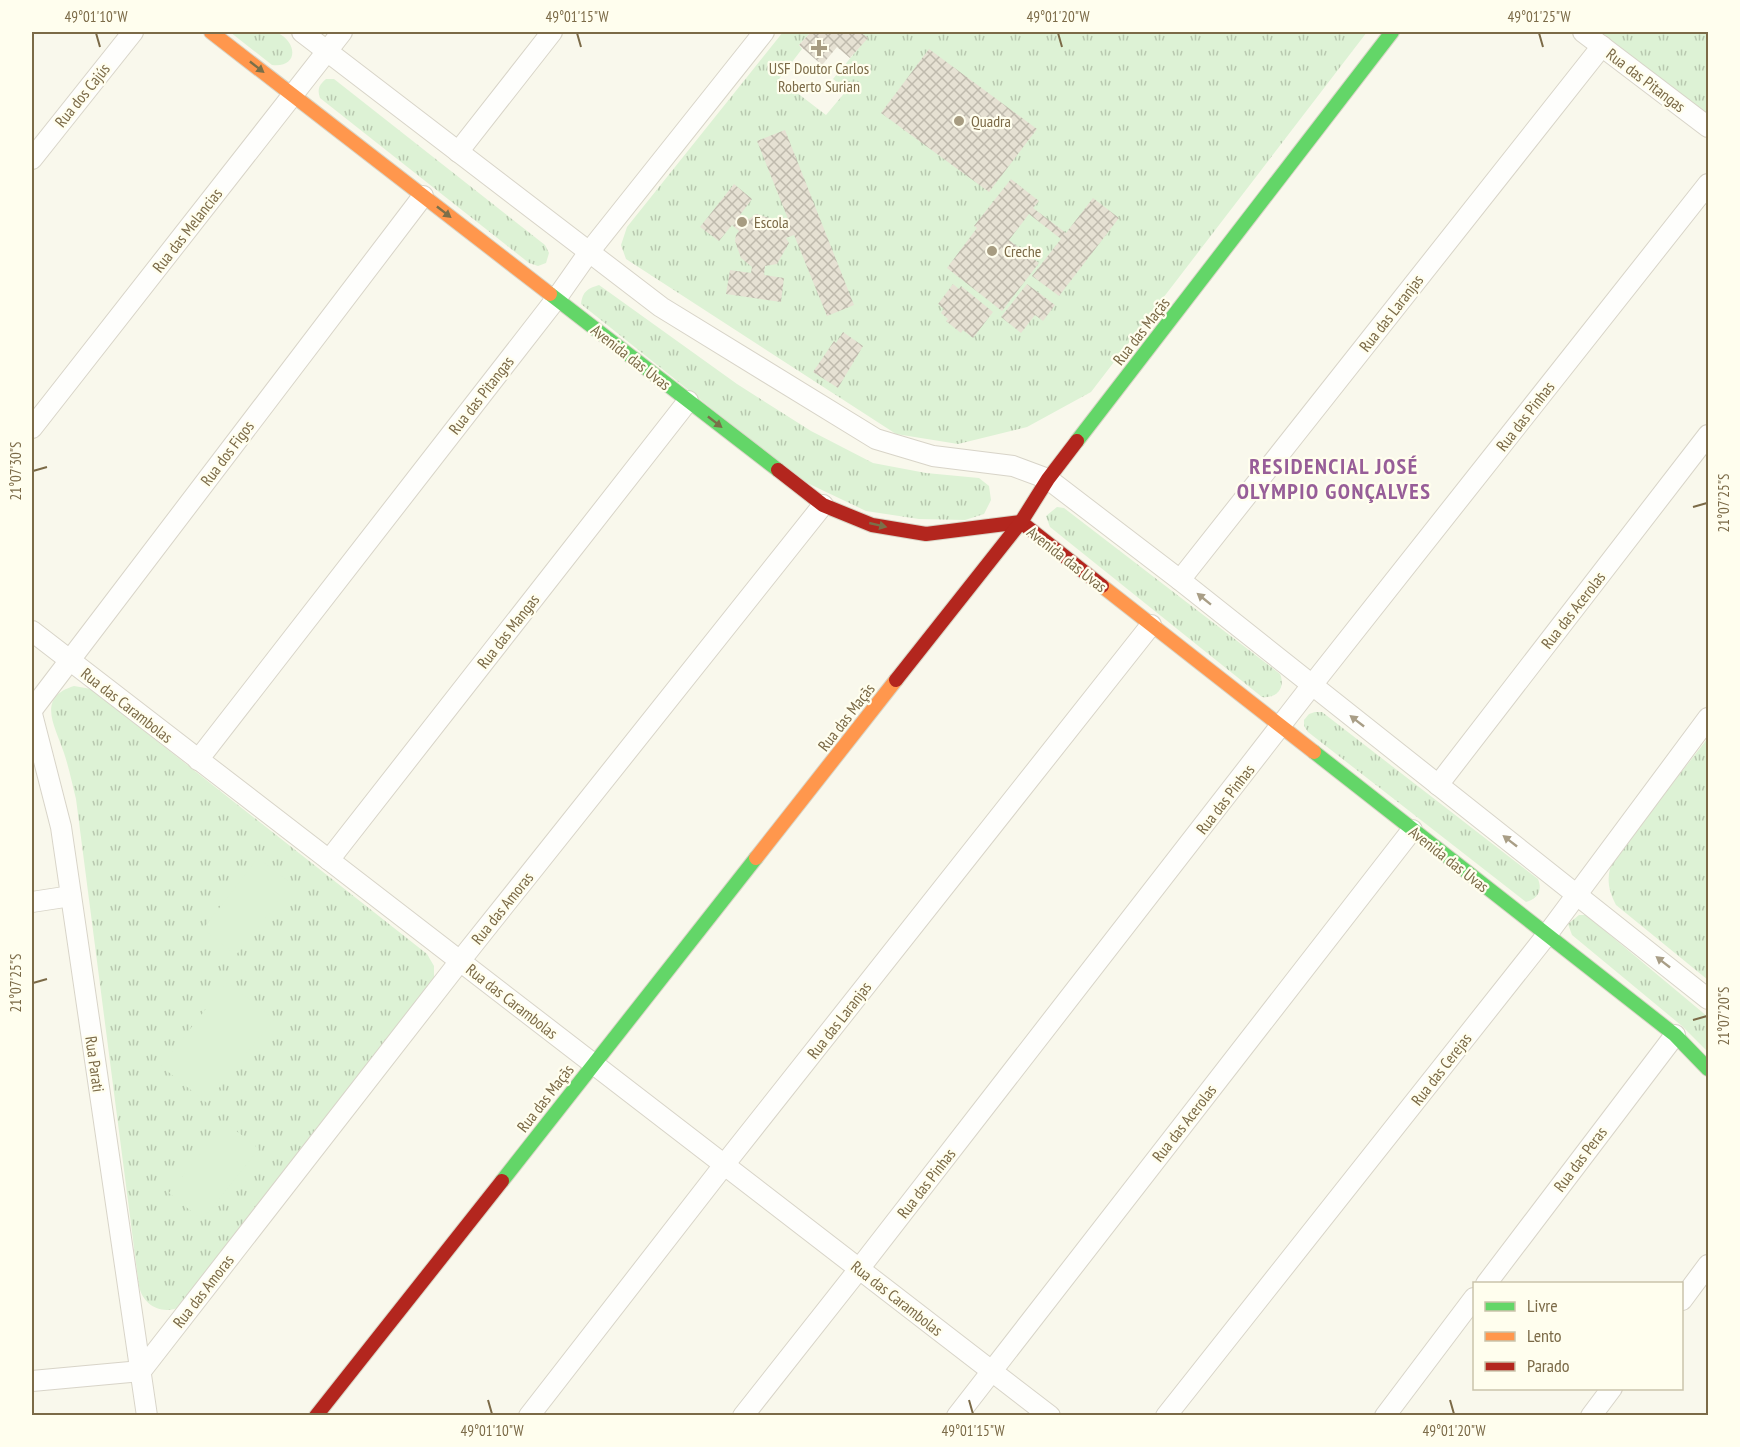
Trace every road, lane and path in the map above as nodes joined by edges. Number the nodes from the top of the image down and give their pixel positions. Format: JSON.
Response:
{"nodes":[{"id":1,"x":133,"y":32,"type":"edge"},
{"id":2,"x":211,"y":32,"type":"edge"},
{"id":3,"x":302,"y":32,"type":"edge"},
{"id":4,"x":342,"y":32,"type":"edge"},
{"id":5,"x":552,"y":32,"type":"edge"},
{"id":6,"x":764,"y":32,"type":"edge"},
{"id":7,"x":1392,"y":32,"type":"edge"},
{"id":8,"x":1583,"y":32,"type":"edge"},
{"id":9,"x":1602,"y":46,"type":"junction"},
{"id":10,"x":327,"y":51,"type":"junction"},
{"id":11,"x":293,"y":95,"type":"junction"},
{"id":12,"x":1708,"y":127,"type":"edge"},
{"id":13,"x":458,"y":152,"type":"junction"},
{"id":14,"x":32,"y":159,"type":"edge"},
{"id":15,"x":1708,"y":184,"type":"edge"},
{"id":16,"x":423,"y":196,"type":"junction"},
{"id":17,"x":589,"y":252,"type":"junction"},
{"id":18,"x":556,"y":299,"type":"junction"},
{"id":19,"x":688,"y":401,"type":"junction"},
{"id":20,"x":32,"y":428,"type":"edge"},
{"id":21,"x":1708,"y":435,"type":"edge"},
{"id":22,"x":1048,"y":479,"type":"junction"},
{"id":23,"x":823,"y":505,"type":"junction"},
{"id":24,"x":1021,"y":522,"type":"junction"},
{"id":25,"x":1180,"y":580,"type":"junction"},
{"id":26,"x":1151,"y":625,"type":"junction"},
{"id":27,"x":32,"y":631,"type":"edge"},
{"id":28,"x":69,"y":660,"type":"junction"},
{"id":29,"x":1312,"y":685,"type":"junction"},
{"id":30,"x":32,"y":712,"type":"edge"},
{"id":31,"x":1708,"y":718,"type":"edge"},
{"id":32,"x":1281,"y":727,"type":"junction"},
{"id":33,"x":198,"y":760,"type":"junction"},
{"id":34,"x":1438,"y":785,"type":"junction"},
{"id":35,"x":1412,"y":830,"type":"junction"},
{"id":36,"x":329,"y":860,"type":"junction"},
{"id":37,"x":1578,"y":895,"type":"junction"},
{"id":38,"x":71,"y":896,"type":"junction"},
{"id":39,"x":32,"y":902,"type":"edge"},
{"id":40,"x":1546,"y":936,"type":"junction"},
{"id":41,"x":460,"y":961,"type":"junction"},
{"id":42,"x":1708,"y":999,"type":"edge"},
{"id":43,"x":1675,"y":1035,"type":"junction"},
{"id":44,"x":593,"y":1064,"type":"junction"},
{"id":45,"x":1708,"y":1069,"type":"edge"},
{"id":46,"x":724,"y":1165,"type":"junction"},
{"id":47,"x":1708,"y":1265,"type":"edge"},
{"id":48,"x":859,"y":1269,"type":"junction"},
{"id":49,"x":1488,"y":1282,"type":"edge"},
{"id":50,"x":1473,"y":1299,"type":"edge"},
{"id":51,"x":1683,"y":1299,"type":"edge"},
{"id":52,"x":991,"y":1370,"type":"junction"},
{"id":53,"x":141,"y":1371,"type":"junction"},
{"id":54,"x":32,"y":1381,"type":"edge"},
{"id":55,"x":1611,"y":1390,"type":"edge"},
{"id":56,"x":147,"y":1416,"type":"edge"},
{"id":57,"x":316,"y":1416,"type":"edge"},
{"id":58,"x":529,"y":1416,"type":"edge"},
{"id":59,"x":743,"y":1416,"type":"edge"},
{"id":60,"x":957,"y":1416,"type":"edge"},
{"id":61,"x":1050,"y":1416,"type":"edge"},
{"id":62,"x":1166,"y":1416,"type":"edge"},
{"id":63,"x":1385,"y":1416,"type":"edge"},
{"id":64,"x":1591,"y":1416,"type":"edge"}],
"edges":[{"from":1,"to":14,"type":"street","name":"Rua dos Cajús"},
{"from":2,"to":11,"type":"street","name":"Avenida das Uvas","one_way":true},
{"from":3,"to":10,"type":"street"},
{"from":4,"to":10,"type":"street","name":"Rua das Melancias"},
{"from":5,"to":13,"type":"street"},
{"from":6,"to":17,"type":"street","name":"Rua das Pitangas"},
{"from":7,"to":22,"type":"street","name":"Rua das Maçãs"},
{"from":8,"to":9,"type":"street","name":"Rua das Pitangas"},
{"from":9,"to":12,"type":"street","name":"Rua das Pitangas"},
{"from":9,"to":25,"type":"street","name":"Rua das Laranjas"},
{"from":10,"to":11,"type":"street","name":"Rua das Melancias"},
{"from":10,"to":13,"type":"street"},
{"from":11,"to":16,"type":"street","name":"Avenida das Uvas"},
{"from":11,"to":20,"type":"street","name":"Rua das Melancias"},
{"from":13,"to":17,"type":"street"},
{"from":15,"to":29,"type":"street","name":"Rua das Pinhas"},
{"from":16,"to":18,"type":"street","name":"Avenida das Uvas","one_way":true},
{"from":16,"to":28,"type":"street","name":"Rua dos Figos"},
{"from":17,"to":18,"type":"street","name":"Rua das Pitangas"},
{"from":17,"to":22,"type":"street"},
{"from":18,"to":19,"type":"street","name":"Avenida das Uvas"},
{"from":18,"to":33,"type":"street","name":"Rua das Pitangas"},
{"from":19,"to":23,"type":"street","name":"Avenida das Uvas","one_way":true},
{"from":19,"to":36,"type":"street","name":"Rua das Mangas"},
{"from":21,"to":34,"type":"street","name":"Rua das Acerolas"},
{"from":22,"to":24,"type":"street","name":"Rua das Maçãs"},
{"from":22,"to":25,"type":"street"},
{"from":23,"to":24,"type":"street","name":"Avenida das Uvas","one_way":true},
{"from":23,"to":41,"type":"street","name":"Rua das Amoras"},
{"from":24,"to":26,"type":"street","name":"Avenida das Uvas"},
{"from":24,"to":44,"type":"street","name":"Rua das Maçãs"},
{"from":29,"to":25,"type":"street","one_way":true},
{"from":26,"to":32,"type":"street","name":"Avenida das Uvas"},
{"from":26,"to":46,"type":"street","name":"Rua das Laranjas"},
{"from":27,"to":28,"type":"street","name":"Rua das Carambolas"},
{"from":28,"to":30,"type":"street","name":"Rua dos Figos"},
{"from":28,"to":33,"type":"street","name":"Rua das Carambolas"},
{"from":29,"to":32,"type":"street","name":"Rua das Pinhas"},
{"from":34,"to":29,"type":"street","one_way":true},
{"from":30,"to":38,"type":"street","name":"Rua Parati"},
{"from":31,"to":37,"type":"street","name":"Rua das Cerejas"},
{"from":32,"to":35,"type":"street","name":"Avenida das Uvas"},
{"from":32,"to":48,"type":"street","name":"Rua das Pinhas"},
{"from":33,"to":36,"type":"street","name":"Rua das Carambolas"},
{"from":37,"to":34,"type":"street","one_way":true},
{"from":35,"to":40,"type":"street","name":"Avenida das Uvas"},
{"from":35,"to":52,"type":"street","name":"Rua das Acerolas"},
{"from":36,"to":41,"type":"street","name":"Rua das Carambolas"},
{"from":37,"to":40,"type":"street","name":"Rua das Cerejas"},
{"from":42,"to":37,"type":"street","one_way":true},
{"from":38,"to":39,"type":"street"},
{"from":38,"to":53,"type":"street","name":"Rua Parati"},
{"from":40,"to":43,"type":"street","name":"Avenida das Uvas"},
{"from":40,"to":62,"type":"street","name":"Rua das Cerejas"},
{"from":41,"to":44,"type":"street","name":"Rua das Carambolas"},
{"from":41,"to":53,"type":"street","name":"Rua das Amoras"},
{"from":43,"to":45,"type":"street","name":"Avenida das Uvas"},
{"from":43,"to":49,"type":"street","name":"Rua das Peras"},
{"from":44,"to":46,"type":"street","name":"Rua das Carambolas"},
{"from":44,"to":57,"type":"street","name":"Rua das Maçãs"},
{"from":46,"to":48,"type":"street","name":"Rua das Carambolas"},
{"from":46,"to":58,"type":"street","name":"Rua das Laranjas"},
{"from":47,"to":51,"type":"street"},
{"from":48,"to":52,"type":"street","name":"Rua das Carambolas"},
{"from":48,"to":59,"type":"street","name":"Rua das Pinhas"},
{"from":50,"to":63,"type":"street"},
{"from":52,"to":60,"type":"street","name":"Rua das Acerolas"},
{"from":52,"to":61,"type":"street","name":"Rua das Carambolas"},
{"from":53,"to":54,"type":"street"},
{"from":53,"to":56,"type":"street","name":"Rua Parati"},
{"from":55,"to":64,"type":"street"}]}
